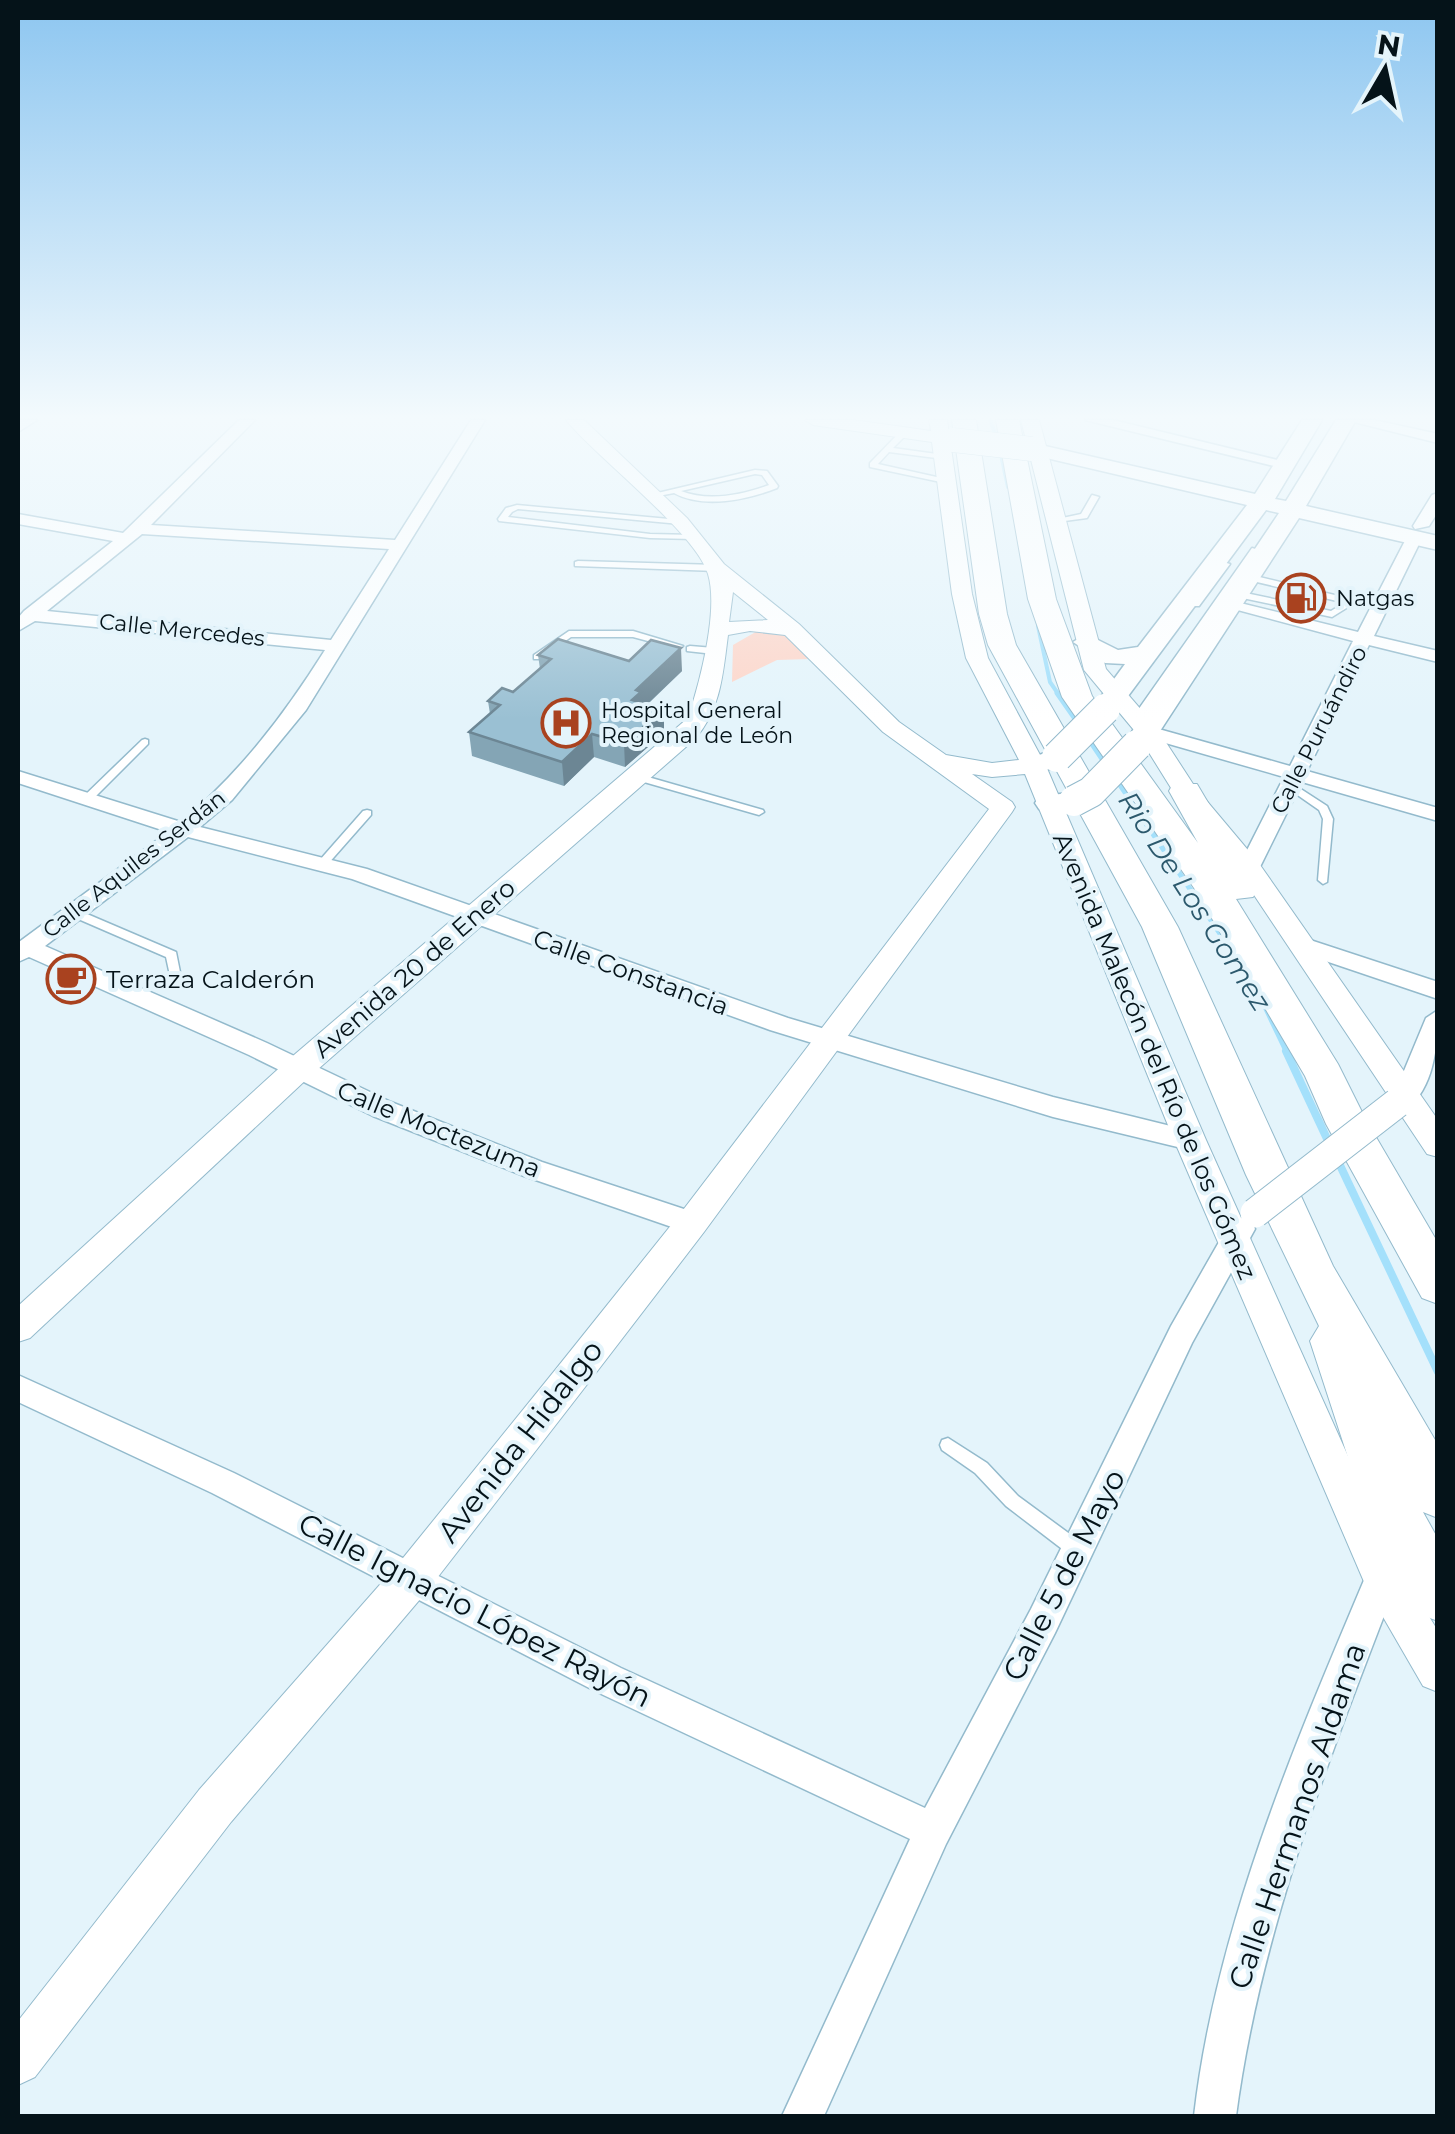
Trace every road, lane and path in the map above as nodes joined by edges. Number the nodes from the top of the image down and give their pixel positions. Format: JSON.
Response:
{"nodes":[{"id":1,"x":23,"y":520,"type":"edge"},
{"id":2,"x":146,"y":520,"type":"edge"},
{"id":3,"x":414,"y":520,"type":"edge"},
{"id":4,"x":507,"y":520,"type":"edge"},
{"id":5,"x":610,"y":520,"type":"edge"},
{"id":6,"x":677,"y":520,"type":"edge"},
{"id":7,"x":953,"y":520,"type":"edge"},
{"id":8,"x":969,"y":520,"type":"edge"},
{"id":9,"x":1036,"y":520,"type":"edge"},
{"id":10,"x":1057,"y":520,"type":"edge"},
{"id":11,"x":1262,"y":520,"type":"edge"},
{"id":12,"x":1263,"y":520,"type":"edge"},
{"id":13,"x":1267,"y":520,"type":"edge"},
{"id":14,"x":1271,"y":520,"type":"edge"},
{"id":15,"x":1364,"y":520,"type":"edge"},
{"id":16,"x":687,"y":530,"type":"junction"},
{"id":17,"x":132,"y":533,"type":"junction"},
{"id":18,"x":1428,"y":534,"type":"edge"},
{"id":19,"x":398,"y":545,"type":"junction"},
{"id":20,"x":578,"y":564,"type":"dead end"},
{"id":21,"x":717,"y":568,"type":"junction"},
{"id":22,"x":1237,"y":592,"type":"junction"},
{"id":23,"x":967,"y":618,"type":"joint"},
{"id":24,"x":24,"y":620,"type":"edge"},
{"id":25,"x":791,"y":630,"type":"junction"},
{"id":26,"x":1366,"y":638,"type":"junction"},
{"id":27,"x":1086,"y":642,"type":"junction"},
{"id":28,"x":699,"y":644,"type":"junction"},
{"id":29,"x":335,"y":646,"type":"junction"},
{"id":30,"x":1147,"y":654,"type":"junction"},
{"id":31,"x":537,"y":657,"type":"edge"},
{"id":32,"x":1438,"y":658,"type":"edge"},
{"id":33,"x":1113,"y":703,"type":"junction"},
{"id":34,"x":1140,"y":732,"type":"junction"},
{"id":35,"x":145,"y":742,"type":"dead end"},
{"id":36,"x":1050,"y":757,"type":"junction"},
{"id":37,"x":934,"y":759,"type":"junction"},
{"id":38,"x":18,"y":777,"type":"edge"},
{"id":39,"x":640,"y":778,"type":"junction"},
{"id":40,"x":1293,"y":778,"type":"junction"},
{"id":41,"x":1185,"y":791,"type":"junction"},
{"id":42,"x":87,"y":799,"type":"junction"},
{"id":43,"x":1061,"y":802,"type":"junction"},
{"id":44,"x":1002,"y":807,"type":"junction"},
{"id":45,"x":759,"y":812,"type":"dead end"},
{"id":46,"x":368,"y":813,"type":"dead end"},
{"id":47,"x":1438,"y":815,"type":"edge"},
{"id":48,"x":184,"y":830,"type":"junction"},
{"id":49,"x":323,"y":863,"type":"junction"},
{"id":50,"x":1249,"y":868,"type":"junction"},
{"id":51,"x":1323,"y":880,"type":"dead end"},
{"id":52,"x":73,"y":912,"type":"junction"},
{"id":53,"x":475,"y":913,"type":"junction"},
{"id":54,"x":1301,"y":945,"type":"junction"},
{"id":55,"x":22,"y":951,"type":"edge"},
{"id":56,"x":175,"y":977,"type":"dead end"},
{"id":57,"x":1438,"y":991,"type":"edge"},
{"id":58,"x":1438,"y":1018,"type":"edge"},
{"id":59,"x":830,"y":1039,"type":"junction"},
{"id":60,"x":298,"y":1069,"type":"junction"},
{"id":61,"x":1324,"y":1074,"type":"junction"},
{"id":62,"x":1401,"y":1100,"type":"junction"},
{"id":63,"x":1190,"y":1140,"type":"junction"},
{"id":64,"x":1438,"y":1144,"type":"edge"},
{"id":65,"x":1385,"y":1192,"type":"junction"},
{"id":66,"x":692,"y":1223,"type":"junction"},
{"id":67,"x":1244,"y":1226,"type":"junction"},
{"id":68,"x":1438,"y":1260,"type":"edge"},
{"id":69,"x":1318,"y":1279,"type":"junction"},
{"id":70,"x":1438,"y":1285,"type":"edge"},
{"id":71,"x":18,"y":1327,"type":"edge"},
{"id":72,"x":18,"y":1388,"type":"edge"},
{"id":73,"x":948,"y":1445,"type":"dead end"},
{"id":74,"x":1438,"y":1494,"type":"edge"},
{"id":75,"x":1078,"y":1550,"type":"junction"},
{"id":76,"x":413,"y":1577,"type":"junction"},
{"id":77,"x":1382,"y":1578,"type":"junction"},
{"id":78,"x":1438,"y":1595,"type":"edge"},
{"id":79,"x":1438,"y":1671,"type":"edge"},
{"id":80,"x":933,"y":1831,"type":"junction"},
{"id":81,"x":18,"y":2060,"type":"edge"},
{"id":82,"x":803,"y":2116,"type":"edge"},
{"id":83,"x":1215,"y":2116,"type":"edge"}],
"edges":[{"from":1,"to":17,"type":"street"},
{"from":2,"to":17,"type":"street"},
{"from":3,"to":19,"type":"street","name":"Calle Aquiles Serdán"},
{"from":4,"to":16,"type":"lane"},
{"from":5,"to":16,"type":"lane"},
{"from":6,"to":16,"type":"street"},
{"from":7,"to":23,"type":"street"},
{"from":8,"to":36,"type":"main road","name":"Avenida Malecón del Río de los Gómez"},
{"from":9,"to":61,"type":"main road"},
{"from":10,"to":27,"type":"street"},
{"from":11,"to":30,"type":"main road"},
{"from":12,"to":33,"type":"lane"},
{"from":13,"to":34,"type":"lane"},
{"from":14,"to":22,"type":"main road"},
{"from":15,"to":18,"type":"main road"},
{"from":16,"to":21,"type":"street"},
{"from":17,"to":19,"type":"street"},
{"from":17,"to":24,"type":"street"},
{"from":18,"to":26,"type":"street","name":"Calle Puruándiro"},
{"from":19,"to":29,"type":"street","name":"Calle Aquiles Serdán"},
{"from":20,"to":21,"type":"lane"},
{"from":21,"to":25,"type":"street"},
{"from":21,"to":28,"type":"street","name":"Avenida 20 de Enero"},
{"from":22,"to":22,"type":"lane"},
{"from":22,"to":26,"type":"street"},
{"from":22,"to":34,"type":"main road"},
{"from":23,"to":36,"type":"main road"},
{"from":24,"to":29,"type":"street","name":"Calle Mercedes"},
{"from":25,"to":28,"type":"street"},
{"from":25,"to":37,"type":"street"},
{"from":26,"to":32,"type":"street"},
{"from":26,"to":40,"type":"street","name":"Calle Puruándiro"},
{"from":27,"to":30,"type":"main road"},
{"from":27,"to":33,"type":"street"},
{"from":28,"to":31,"type":"lane"},
{"from":28,"to":39,"type":"street","name":"Avenida 20 de Enero"},
{"from":29,"to":48,"type":"street","name":"Calle Aquiles Serdán"},
{"from":30,"to":33,"type":"main road"},
{"from":33,"to":34,"type":"street"},
{"from":33,"to":36,"type":"main road","bridge":true},
{"from":34,"to":40,"type":"street"},
{"from":34,"to":41,"type":"street"},
{"from":34,"to":43,"type":"main road","bridge":true},
{"from":35,"to":42,"type":"lane"},
{"from":36,"to":37,"type":"street"},
{"from":36,"to":43,"type":"street","name":"Avenida Malecón del Río de los Gómez"},
{"from":36,"to":69,"type":"main road","name":"Avenida Malecón del Río de los Gómez"},
{"from":37,"to":44,"type":"street"},
{"from":38,"to":42,"type":"street","name":"Calle Constancia"},
{"from":39,"to":45,"type":"lane"},
{"from":39,"to":53,"type":"street","name":"Avenida 20 de Enero"},
{"from":40,"to":47,"type":"street"},
{"from":40,"to":50,"type":"street","name":"Calle Puruándiro"},
{"from":40,"to":51,"type":"lane"},
{"from":41,"to":50,"type":"street"},
{"from":41,"to":61,"type":"main road"},
{"from":42,"to":48,"type":"street","name":"Calle Constancia"},
{"from":43,"to":44,"type":"street"},
{"from":43,"to":63,"type":"street","name":"Avenida Malecón del Río de los Gómez"},
{"from":44,"to":59,"type":"street","name":"Avenida Hidalgo"},
{"from":46,"to":49,"type":"lane"},
{"from":48,"to":49,"type":"street","name":"Calle Constancia"},
{"from":48,"to":52,"type":"street","name":"Calle Aquiles Serdán"},
{"from":49,"to":53,"type":"street","name":"Calle Constancia"},
{"from":50,"to":54,"type":"street"},
{"from":52,"to":55,"type":"street","name":"Calle Aquiles Serdán"},
{"from":52,"to":56,"type":"lane"},
{"from":53,"to":59,"type":"street","name":"Calle Constancia"},
{"from":53,"to":60,"type":"street","name":"Avenida 20 de Enero"},
{"from":54,"to":57,"type":"street"},
{"from":54,"to":62,"type":"street"},
{"from":55,"to":60,"type":"street","name":"Calle Moctezuma"},
{"from":58,"to":62,"type":"street"},
{"from":59,"to":63,"type":"street","name":"Calle Constancia"},
{"from":59,"to":66,"type":"street","name":"Avenida Hidalgo"},
{"from":60,"to":66,"type":"street","name":"Calle Moctezuma"},
{"from":60,"to":71,"type":"street","name":"Avenida 20 de Enero"},
{"from":61,"to":65,"type":"main road"},
{"from":62,"to":64,"type":"street"},
{"from":62,"to":67,"type":"street","name":"Calle 5 de Mayo","bridge":true},
{"from":63,"to":67,"type":"street","name":"Avenida Malecón del Río de los Gómez"},
{"from":65,"to":68,"type":"main road"},
{"from":65,"to":70,"type":"main road"},
{"from":66,"to":76,"type":"street","name":"Avenida Hidalgo"},
{"from":67,"to":75,"type":"street","name":"Calle 5 de Mayo"},
{"from":67,"to":77,"type":"street","name":"Avenida Malecón del Río de los Gómez"},
{"from":69,"to":74,"type":"main road","name":"Avenida Malecón del Río de los Gómez"},
{"from":69,"to":78,"type":"main road"},
{"from":72,"to":76,"type":"street","name":"Calle Ignacio López Rayón"},
{"from":73,"to":75,"type":"lane"},
{"from":75,"to":80,"type":"street","name":"Calle 5 de Mayo"},
{"from":76,"to":80,"type":"street","name":"Calle Ignacio López Rayón"},
{"from":76,"to":81,"type":"street","name":"Avenida Hidalgo"},
{"from":77,"to":79,"type":"street","name":"Avenida Malecón del Río de los Gómez"},
{"from":77,"to":83,"type":"street","name":"Calle Hermanos Aldama"},
{"from":80,"to":82,"type":"street","name":"Calle 5 de Mayo"}]}
